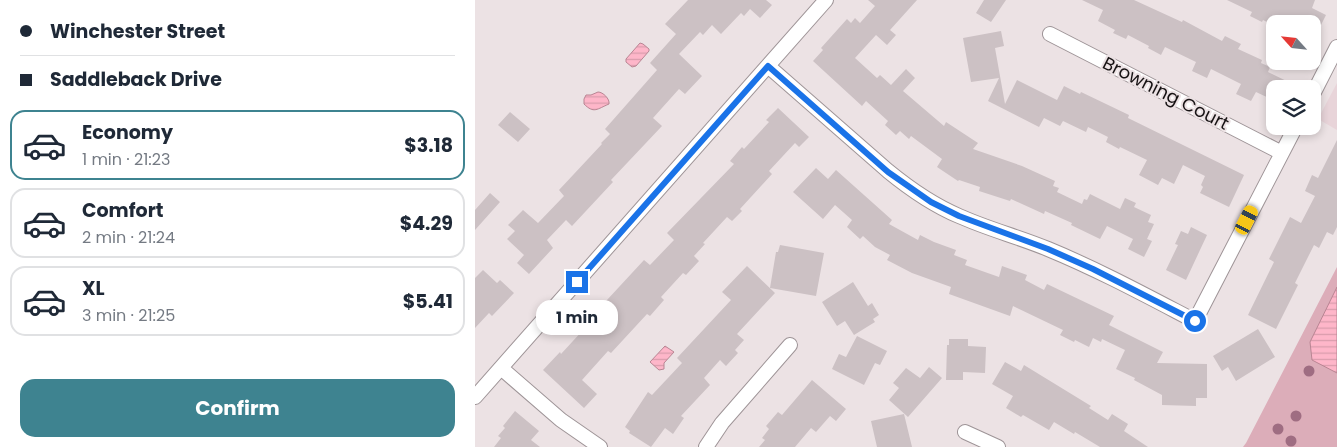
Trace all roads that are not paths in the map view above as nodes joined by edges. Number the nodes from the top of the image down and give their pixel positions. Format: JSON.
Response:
{"nodes":[{"id":1,"x":826,"y":0,"type":"edge"},
{"id":2,"x":1050,"y":34,"type":"dead end"},
{"id":3,"x":1337,"y":47,"type":"edge"},
{"id":4,"x":768,"y":66,"type":"junction"},
{"id":5,"x":1320,"y":80,"type":"edge"},
{"id":6,"x":1291,"y":135,"type":"edge"},
{"id":7,"x":1282,"y":153,"type":"junction"},
{"id":8,"x":790,"y":345,"type":"dead end"},
{"id":9,"x":501,"y":368,"type":"junction"},
{"id":10,"x":475,"y":397,"type":"edge"},
{"id":11,"x":965,"y":432,"type":"dead end"},
{"id":12,"x":600,"y":447,"type":"edge"},
{"id":13,"x":706,"y":447,"type":"edge"},
{"id":14,"x":998,"y":447,"type":"edge"}],
"edges":[{"from":1,"to":4,"type":"street"},
{"from":2,"to":7,"type":"street","name":"Browning Court"},
{"from":3,"to":5,"type":"street"},
{"from":4,"to":7,"type":"street"},
{"from":4,"to":9,"type":"street"},
{"from":6,"to":7,"type":"street"},
{"from":8,"to":13,"type":"street"},
{"from":9,"to":10,"type":"street"},
{"from":9,"to":12,"type":"street"},
{"from":11,"to":14,"type":"street"}]}
